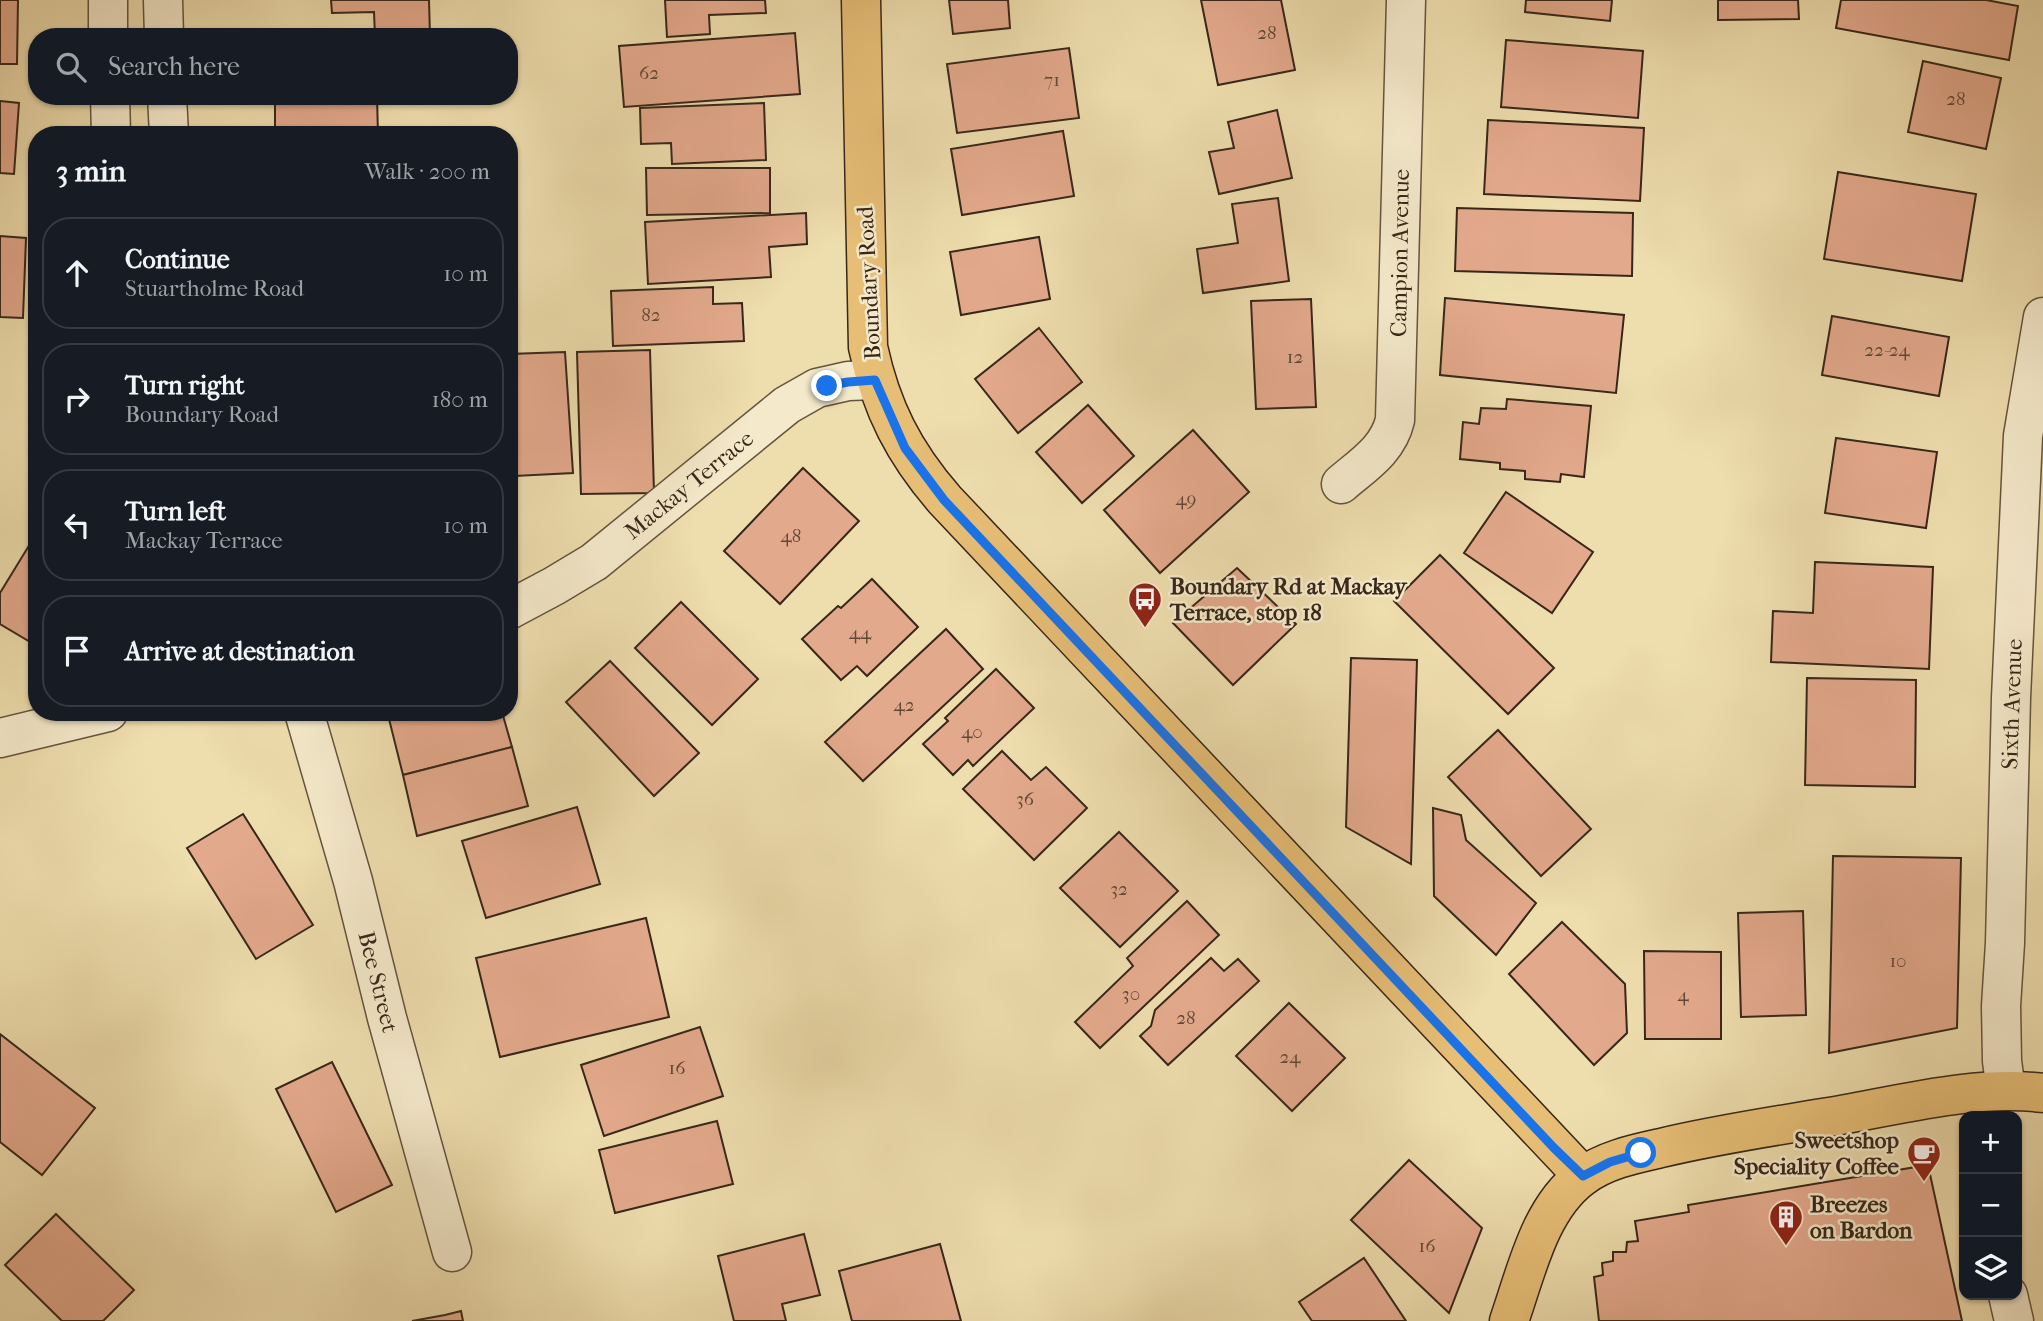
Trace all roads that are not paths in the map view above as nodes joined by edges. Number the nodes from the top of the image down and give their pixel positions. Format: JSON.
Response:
{"nodes":[{"id":1,"x":108,"y":0,"type":"edge"},
{"id":2,"x":163,"y":0,"type":"edge"},
{"id":3,"x":861,"y":0,"type":"edge"},
{"id":4,"x":1406,"y":0,"type":"edge"},
{"id":5,"x":108,"y":28,"type":"edge"},
{"id":6,"x":164,"y":28,"type":"edge"},
{"id":7,"x":110,"y":105,"type":"edge"},
{"id":8,"x":167,"y":105,"type":"edge"},
{"id":9,"x":111,"y":126,"type":"edge"},
{"id":10,"x":169,"y":126,"type":"edge"},
{"id":11,"x":2042,"y":322,"type":"edge"},
{"id":12,"x":875,"y":380,"type":"junction"},
{"id":13,"x":1341,"y":484,"type":"dead end"},
{"id":14,"x":518,"y":605,"type":"edge"},
{"id":15,"x":71,"y":721,"type":"edge"},
{"id":16,"x":307,"y":721,"type":"edge"},
{"id":17,"x":0,"y":738,"type":"edge"},
{"id":18,"x":2006,"y":1091,"type":"junction"},
{"id":19,"x":2043,"y":1093,"type":"edge"},
{"id":20,"x":1962,"y":1105,"type":"edge"},
{"id":21,"x":1583,"y":1176,"type":"junction"},
{"id":22,"x":452,"y":1252,"type":"dead end"},
{"id":23,"x":2009,"y":1300,"type":"edge"},
{"id":24,"x":1509,"y":1321,"type":"edge"},
{"id":25,"x":2014,"y":1321,"type":"edge"}],
"edges":[{"from":1,"to":5,"type":"street"},
{"from":2,"to":6,"type":"street"},
{"from":3,"to":12,"type":"main road","name":"Boundary Road"},
{"from":4,"to":13,"type":"street","name":"Campion Avenue"},
{"from":7,"to":9,"type":"street"},
{"from":8,"to":10,"type":"street"},
{"from":11,"to":18,"type":"street","name":"Sixth Avenue"},
{"from":12,"to":14,"type":"street","name":"Mackay Terrace"},
{"from":12,"to":21,"type":"main road","name":"Boundary Road"},
{"from":15,"to":17,"type":"street"},
{"from":16,"to":22,"type":"street","name":"Bee Street"},
{"from":18,"to":19,"type":"main road"},
{"from":18,"to":20,"type":"main road"},
{"from":20,"to":21,"type":"main road"},
{"from":21,"to":24,"type":"main road"},
{"from":23,"to":25,"type":"street"}]}
